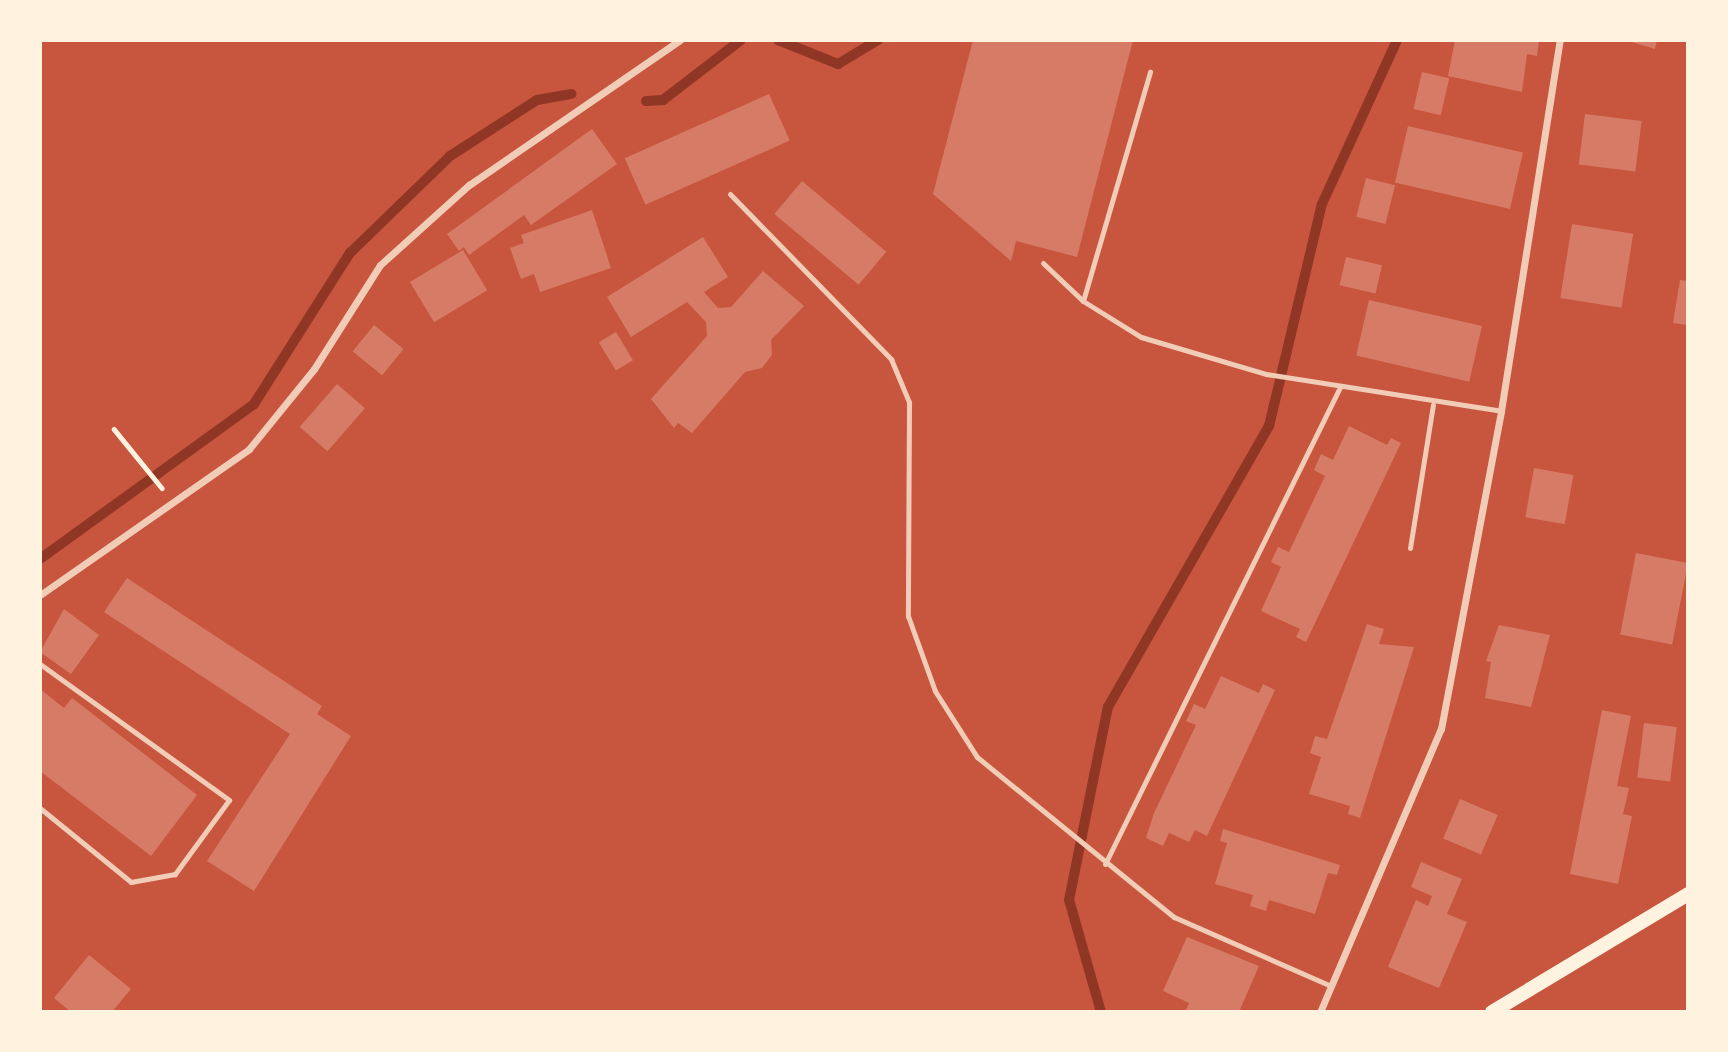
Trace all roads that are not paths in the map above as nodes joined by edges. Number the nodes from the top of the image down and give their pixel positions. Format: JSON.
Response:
{"nodes":[{"id":1,"x":680,"y":40,"type":"edge"},
{"id":2,"x":1560,"y":40,"type":"edge"},
{"id":3,"x":1150,"y":72,"type":"dead end"},
{"id":4,"x":730,"y":194,"type":"dead end"},
{"id":5,"x":1043,"y":263,"type":"dead end"},
{"id":6,"x":1083,"y":301,"type":"junction"},
{"id":7,"x":1340,"y":387,"type":"junction"},
{"id":8,"x":1433,"y":405,"type":"junction"},
{"id":9,"x":1501,"y":411,"type":"junction"},
{"id":10,"x":1410,"y":548,"type":"dead end"},
{"id":11,"x":40,"y":595,"type":"edge"},
{"id":12,"x":40,"y":664,"type":"edge"},
{"id":13,"x":40,"y":808,"type":"edge"},
{"id":14,"x":1105,"y":864,"type":"junction"},
{"id":15,"x":1688,"y":894,"type":"edge"},
{"id":16,"x":1331,"y":986,"type":"junction"},
{"id":17,"x":1320,"y":1012,"type":"edge"},
{"id":18,"x":1492,"y":1012,"type":"edge"}],
"edges":[{"from":1,"to":11,"type":"street"},
{"from":2,"to":9,"type":"street"},
{"from":3,"to":6,"type":"lane"},
{"from":4,"to":14,"type":"lane"},
{"from":5,"to":6,"type":"lane"},
{"from":6,"to":7,"type":"lane"},
{"from":7,"to":8,"type":"lane"},
{"from":7,"to":14,"type":"lane"},
{"from":8,"to":9,"type":"lane"},
{"from":8,"to":10,"type":"lane"},
{"from":9,"to":16,"type":"street"},
{"from":12,"to":13,"type":"lane"},
{"from":14,"to":16,"type":"lane"},
{"from":15,"to":18,"type":"main road"},
{"from":16,"to":17,"type":"street"}]}
